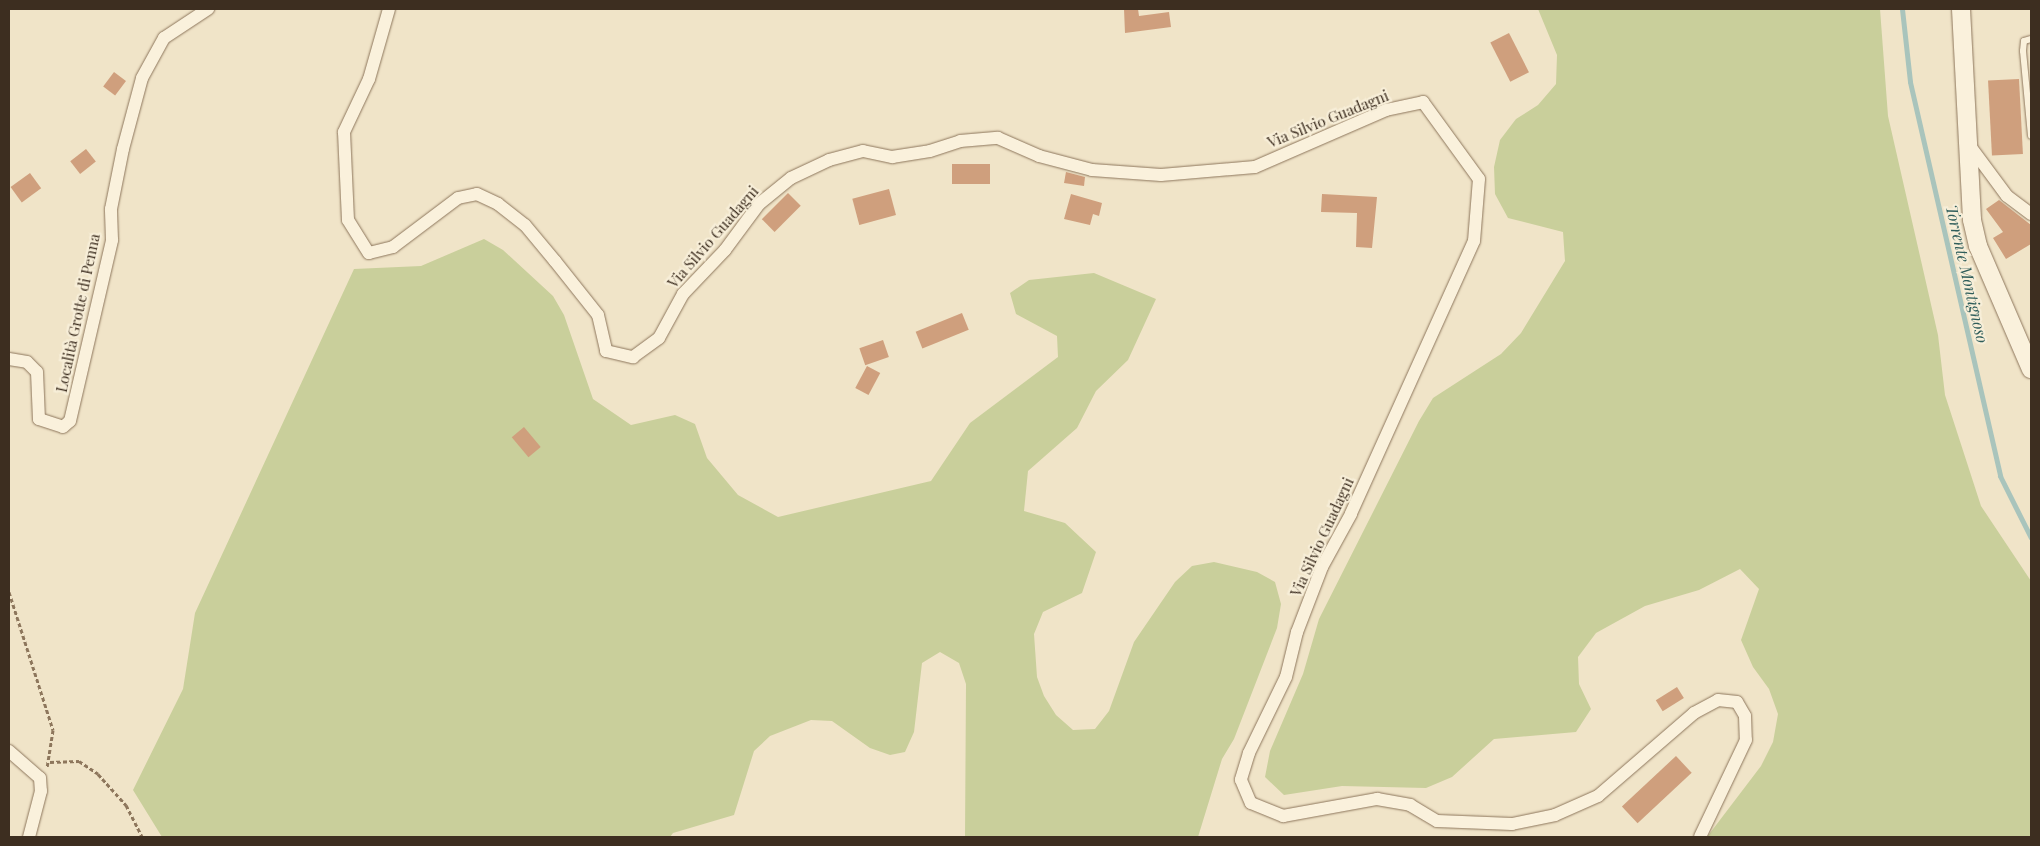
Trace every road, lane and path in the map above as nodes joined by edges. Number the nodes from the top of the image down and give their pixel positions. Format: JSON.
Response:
{"nodes":[{"id":1,"x":208,"y":9,"type":"edge"},
{"id":2,"x":389,"y":9,"type":"edge"},
{"id":3,"x":1961,"y":9,"type":"edge"},
{"id":4,"x":2031,"y":40,"type":"edge"},
{"id":5,"x":2031,"y":136,"type":"edge"},
{"id":6,"x":1967,"y":142,"type":"junction"},
{"id":7,"x":2031,"y":214,"type":"edge"},
{"id":8,"x":9,"y":359,"type":"edge"},
{"id":9,"x":2031,"y":369,"type":"edge"},
{"id":10,"x":9,"y":592,"type":"edge"},
{"id":11,"x":9,"y":751,"type":"edge"},
{"id":12,"x":50,"y":762,"type":"junction"},
{"id":13,"x":40,"y":778,"type":"junction"},
{"id":14,"x":29,"y":837,"type":"edge"},
{"id":15,"x":142,"y":837,"type":"edge"},
{"id":16,"x":1700,"y":837,"type":"edge"}],
"edges":[{"from":1,"to":8,"type":"street","name":"Località Grotte di Penna"},
{"from":2,"to":16,"type":"street","name":"Via Silvio Guadagni"},
{"from":3,"to":6,"type":"street"},
{"from":4,"to":5,"type":"lane"},
{"from":6,"to":7,"type":"street"},
{"from":6,"to":9,"type":"street"},
{"from":10,"to":12,"type":"path"},
{"from":11,"to":13,"type":"street"},
{"from":12,"to":13,"type":"path"},
{"from":12,"to":15,"type":"path"},
{"from":13,"to":14,"type":"street"}]}
